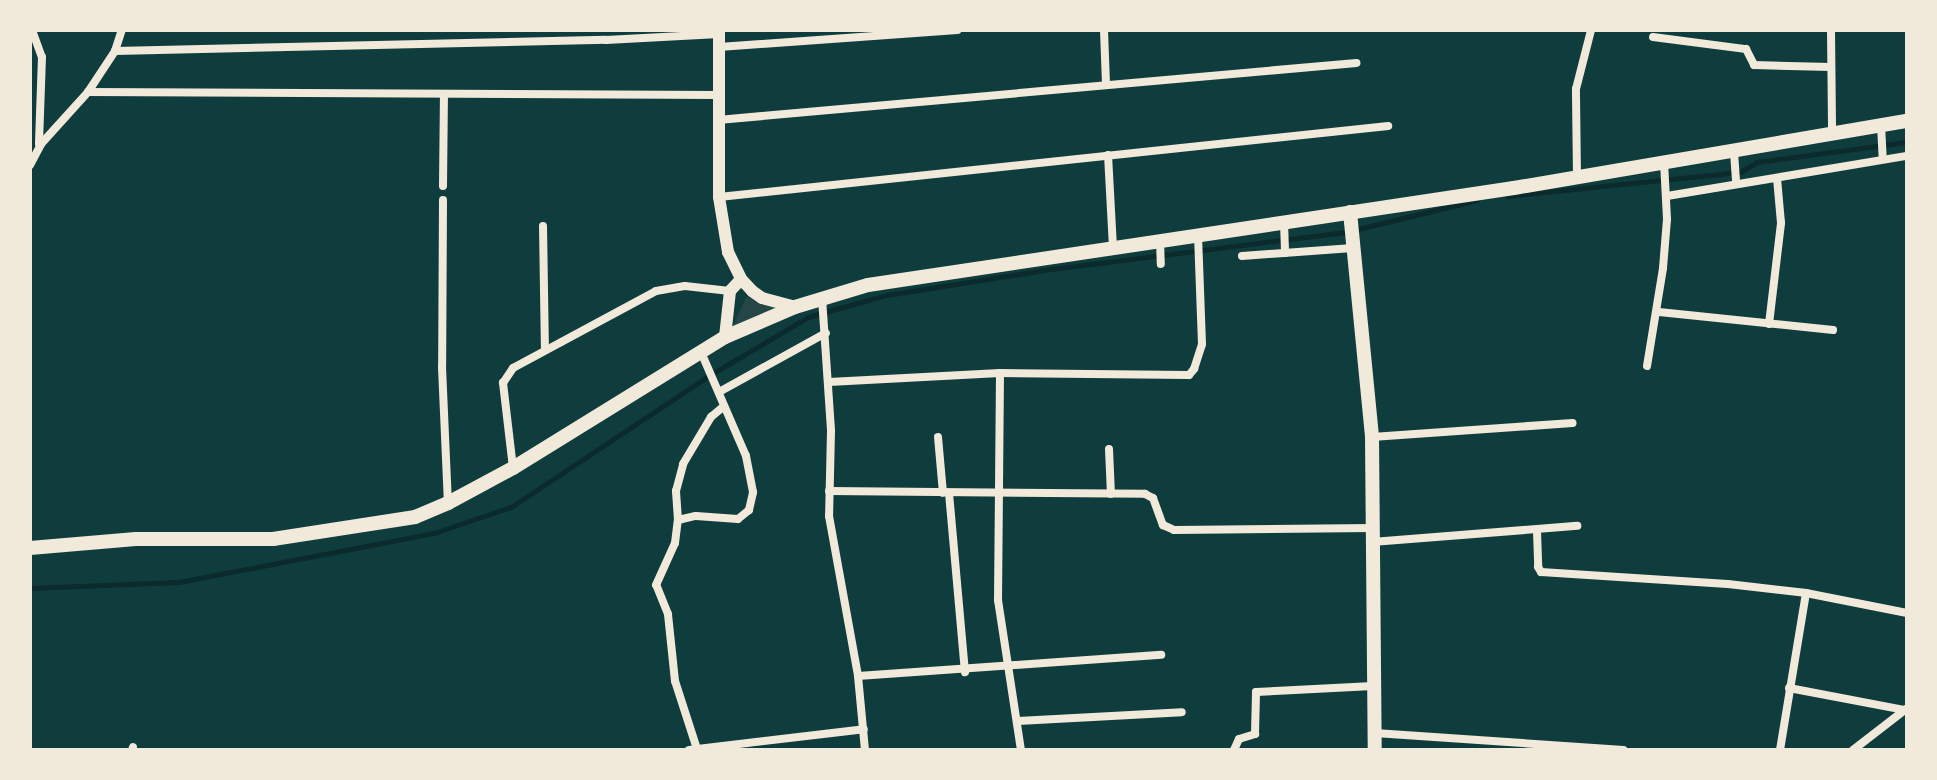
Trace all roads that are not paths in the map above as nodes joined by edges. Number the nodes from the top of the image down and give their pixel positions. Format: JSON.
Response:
{"nodes":[{"id":1,"x":32,"y":30,"type":"edge"},
{"id":2,"x":122,"y":30,"type":"edge"},
{"id":3,"x":957,"y":30,"type":"edge"},
{"id":4,"x":1104,"y":30,"type":"edge"},
{"id":5,"x":1591,"y":30,"type":"edge"},
{"id":6,"x":1831,"y":30,"type":"edge"},
{"id":7,"x":719,"y":37,"type":"edge"},
{"id":8,"x":1653,"y":37,"type":"dead end"},
{"id":9,"x":115,"y":51,"type":"junction"},
{"id":10,"x":1356,"y":63,"type":"dead end"},
{"id":11,"x":1831,"y":67,"type":"junction"},
{"id":12,"x":1106,"y":84,"type":"junction"},
{"id":13,"x":88,"y":92,"type":"junction"},
{"id":14,"x":719,"y":95,"type":"junction"},
{"id":15,"x":444,"y":96,"type":"junction"},
{"id":16,"x":718,"y":120,"type":"junction"},
{"id":17,"x":1907,"y":121,"type":"edge"},
{"id":18,"x":1388,"y":126,"type":"dead end"},
{"id":19,"x":1881,"y":131,"type":"junction"},
{"id":20,"x":1832,"y":133,"type":"junction"},
{"id":21,"x":38,"y":148,"type":"junction"},
{"id":22,"x":1108,"y":155,"type":"junction"},
{"id":23,"x":1734,"y":156,"type":"junction"},
{"id":24,"x":1907,"y":156,"type":"edge"},
{"id":25,"x":1883,"y":159,"type":"junction"},
{"id":26,"x":30,"y":165,"type":"edge"},
{"id":27,"x":1665,"y":168,"type":"junction"},
{"id":28,"x":1577,"y":177,"type":"junction"},
{"id":29,"x":1777,"y":178,"type":"junction"},
{"id":30,"x":1736,"y":179,"type":"dead end"},
{"id":31,"x":443,"y":186,"type":"dead end"},
{"id":32,"x":1667,"y":194,"type":"junction"},
{"id":33,"x":719,"y":197,"type":"junction"},
{"id":34,"x":443,"y":200,"type":"dead end"},
{"id":35,"x":1351,"y":219,"type":"junction"},
{"id":36,"x":543,"y":226,"type":"dead end"},
{"id":37,"x":1284,"y":227,"type":"junction"},
{"id":38,"x":1198,"y":238,"type":"junction"},
{"id":39,"x":1160,"y":244,"type":"junction"},
{"id":40,"x":1113,"y":247,"type":"junction"},
{"id":41,"x":1353,"y":247,"type":"junction"},
{"id":42,"x":1285,"y":249,"type":"junction"},
{"id":43,"x":1242,"y":256,"type":"dead end"},
{"id":44,"x":1161,"y":264,"type":"dead end"},
{"id":45,"x":741,"y":279,"type":"junction"},
{"id":46,"x":730,"y":291,"type":"junction"},
{"id":47,"x":823,"y":304,"type":"junction"},
{"id":48,"x":795,"y":307,"type":"junction"},
{"id":49,"x":1659,"y":312,"type":"junction"},
{"id":50,"x":1769,"y":324,"type":"junction"},
{"id":51,"x":1833,"y":330,"type":"dead end"},
{"id":52,"x":826,"y":331,"type":"junction"},
{"id":53,"x":725,"y":337,"type":"junction"},
{"id":54,"x":545,"y":350,"type":"junction"},
{"id":55,"x":701,"y":352,"type":"junction"},
{"id":56,"x":1647,"y":366,"type":"dead end"},
{"id":57,"x":1000,"y":373,"type":"junction"},
{"id":58,"x":829,"y":382,"type":"junction"},
{"id":59,"x":718,"y":390,"type":"junction"},
{"id":60,"x":724,"y":406,"type":"junction"},
{"id":61,"x":1573,"y":423,"type":"dead end"},
{"id":62,"x":938,"y":437,"type":"dead end"},
{"id":63,"x":1372,"y":437,"type":"junction"},
{"id":64,"x":1109,"y":449,"type":"dead end"},
{"id":65,"x":513,"y":468,"type":"junction"},
{"id":66,"x":829,"y":491,"type":"junction"},
{"id":67,"x":946,"y":493,"type":"junction"},
{"id":68,"x":1001,"y":494,"type":"junction"},
{"id":69,"x":1111,"y":494,"type":"junction"},
{"id":70,"x":448,"y":503,"type":"junction"},
{"id":71,"x":678,"y":520,"type":"junction"},
{"id":72,"x":1577,"y":526,"type":"dead end"},
{"id":73,"x":1537,"y":531,"type":"junction"},
{"id":74,"x":1372,"y":535,"type":"junction"},
{"id":75,"x":30,"y":548,"type":"edge"},
{"id":76,"x":1806,"y":593,"type":"junction"},
{"id":77,"x":1907,"y":613,"type":"edge"},
{"id":78,"x":1161,"y":655,"type":"dead end"},
{"id":79,"x":1010,"y":668,"type":"junction"},
{"id":80,"x":965,"y":672,"type":"junction"},
{"id":81,"x":858,"y":676,"type":"junction"},
{"id":82,"x":1373,"y":686,"type":"junction"},
{"id":83,"x":1789,"y":688,"type":"junction"},
{"id":84,"x":1905,"y":709,"type":"edge"},
{"id":85,"x":1182,"y":712,"type":"dead end"},
{"id":86,"x":1018,"y":721,"type":"junction"},
{"id":87,"x":864,"y":729,"type":"junction"},
{"id":88,"x":1374,"y":733,"type":"junction"},
{"id":89,"x":697,"y":749,"type":"edge"},
{"id":90,"x":689,"y":750,"type":"edge"},
{"id":91,"x":865,"y":750,"type":"edge"},
{"id":92,"x":1021,"y":750,"type":"edge"},
{"id":93,"x":1234,"y":750,"type":"edge"},
{"id":94,"x":1375,"y":750,"type":"edge"},
{"id":95,"x":1623,"y":750,"type":"edge"},
{"id":96,"x":1780,"y":750,"type":"edge"},
{"id":97,"x":1853,"y":750,"type":"edge"}],
"edges":[{"from":1,"to":21,"type":"street"},
{"from":2,"to":9,"type":"street"},
{"from":3,"to":7,"type":"street"},
{"from":4,"to":12,"type":"street"},
{"from":5,"to":28,"type":"street"},
{"from":6,"to":11,"type":"street"},
{"from":7,"to":9,"type":"street"},
{"from":7,"to":14,"type":"street"},
{"from":8,"to":11,"type":"street"},
{"from":9,"to":13,"type":"street"},
{"from":10,"to":12,"type":"street"},
{"from":11,"to":20,"type":"street"},
{"from":12,"to":16,"type":"street"},
{"from":13,"to":15,"type":"street"},
{"from":13,"to":21,"type":"street"},
{"from":14,"to":15,"type":"street"},
{"from":14,"to":16,"type":"street"},
{"from":15,"to":31,"type":"street"},
{"from":16,"to":33,"type":"street"},
{"from":17,"to":19,"type":"main road"},
{"from":18,"to":22,"type":"street"},
{"from":19,"to":20,"type":"main road"},
{"from":19,"to":25,"type":"street"},
{"from":20,"to":23,"type":"main road"},
{"from":21,"to":26,"type":"street"},
{"from":22,"to":33,"type":"street"},
{"from":22,"to":40,"type":"street"},
{"from":23,"to":27,"type":"main road"},
{"from":23,"to":30,"type":"street"},
{"from":24,"to":25,"type":"street"},
{"from":25,"to":29,"type":"street"},
{"from":27,"to":28,"type":"main road"},
{"from":27,"to":32,"type":"street"},
{"from":28,"to":35,"type":"main road"},
{"from":29,"to":32,"type":"street"},
{"from":29,"to":50,"type":"street"},
{"from":32,"to":49,"type":"street"},
{"from":33,"to":45,"type":"street"},
{"from":34,"to":70,"type":"street"},
{"from":35,"to":37,"type":"main road"},
{"from":35,"to":41,"type":"main road"},
{"from":36,"to":54,"type":"street"},
{"from":37,"to":38,"type":"main road"},
{"from":37,"to":42,"type":"street"},
{"from":38,"to":39,"type":"main road"},
{"from":38,"to":57,"type":"street"},
{"from":39,"to":40,"type":"main road"},
{"from":39,"to":44,"type":"street"},
{"from":40,"to":47,"type":"main road"},
{"from":41,"to":42,"type":"street"},
{"from":41,"to":63,"type":"main road"},
{"from":42,"to":43,"type":"street"},
{"from":45,"to":46,"type":"street"},
{"from":45,"to":48,"type":"street"},
{"from":46,"to":53,"type":"street"},
{"from":46,"to":54,"type":"street"},
{"from":47,"to":48,"type":"main road"},
{"from":47,"to":52,"type":"street"},
{"from":48,"to":53,"type":"main road"},
{"from":49,"to":50,"type":"street"},
{"from":49,"to":56,"type":"street"},
{"from":50,"to":51,"type":"street"},
{"from":52,"to":58,"type":"street"},
{"from":52,"to":59,"type":"street"},
{"from":53,"to":55,"type":"main road"},
{"from":54,"to":65,"type":"street"},
{"from":55,"to":59,"type":"street"},
{"from":55,"to":65,"type":"main road"},
{"from":57,"to":58,"type":"street"},
{"from":57,"to":68,"type":"street"},
{"from":58,"to":66,"type":"street"},
{"from":59,"to":60,"type":"street"},
{"from":60,"to":71,"type":"street"},
{"from":60,"to":71,"type":"street"},
{"from":61,"to":63,"type":"street"},
{"from":62,"to":67,"type":"street"},
{"from":63,"to":74,"type":"main road"},
{"from":64,"to":69,"type":"street"},
{"from":65,"to":70,"type":"main road"},
{"from":66,"to":67,"type":"street"},
{"from":66,"to":81,"type":"street"},
{"from":67,"to":68,"type":"street"},
{"from":67,"to":80,"type":"street"},
{"from":68,"to":69,"type":"street"},
{"from":68,"to":79,"type":"street"},
{"from":69,"to":74,"type":"street"},
{"from":70,"to":75,"type":"main road"},
{"from":71,"to":89,"type":"street"},
{"from":72,"to":73,"type":"street"},
{"from":73,"to":74,"type":"street"},
{"from":73,"to":76,"type":"street"},
{"from":74,"to":82,"type":"main road"},
{"from":76,"to":77,"type":"street"},
{"from":76,"to":83,"type":"street"},
{"from":78,"to":79,"type":"street"},
{"from":79,"to":80,"type":"street"},
{"from":79,"to":86,"type":"street"},
{"from":80,"to":81,"type":"street"},
{"from":81,"to":87,"type":"street"},
{"from":82,"to":88,"type":"main road"},
{"from":82,"to":93,"type":"street"},
{"from":83,"to":84,"type":"street"},
{"from":83,"to":96,"type":"street"},
{"from":84,"to":97,"type":"street"},
{"from":85,"to":86,"type":"street"},
{"from":86,"to":92,"type":"street"},
{"from":87,"to":89,"type":"street"},
{"from":87,"to":91,"type":"street"},
{"from":88,"to":94,"type":"main road"},
{"from":88,"to":95,"type":"street"},
{"from":89,"to":90,"type":"street"}]}
